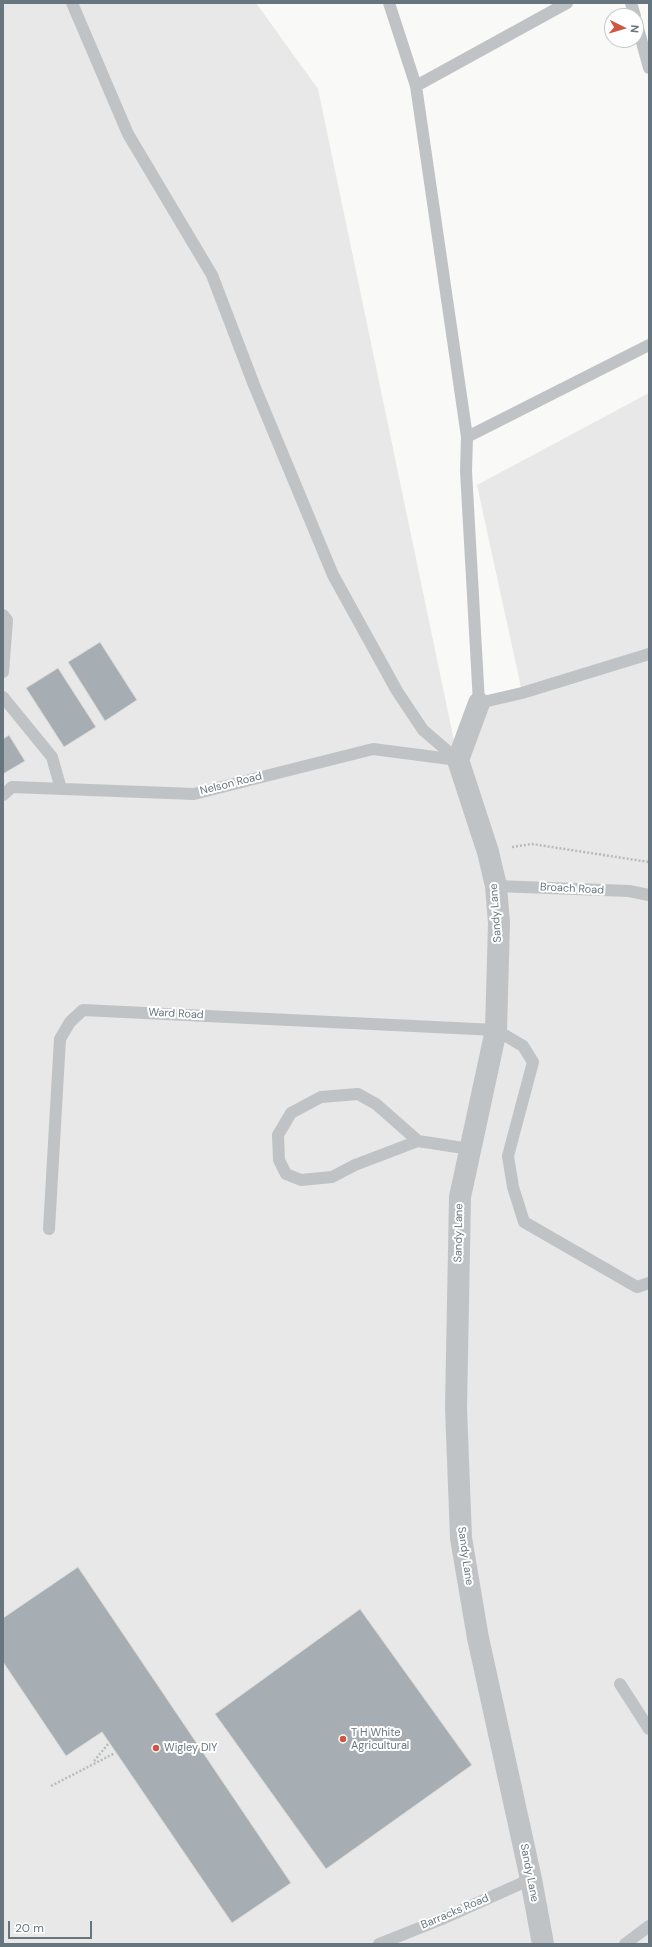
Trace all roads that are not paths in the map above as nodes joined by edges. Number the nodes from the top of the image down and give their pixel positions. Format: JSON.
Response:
{"nodes":[{"id":1,"x":72,"y":3,"type":"edge"},
{"id":2,"x":389,"y":3,"type":"edge"},
{"id":3,"x":567,"y":3,"type":"edge"},
{"id":4,"x":643,"y":48,"type":"edge"},
{"id":5,"x":649,"y":68,"type":"edge"},
{"id":6,"x":416,"y":86,"type":"junction"},
{"id":7,"x":649,"y":345,"type":"edge"},
{"id":8,"x":467,"y":437,"type":"junction"},
{"id":9,"x":3,"y":614,"type":"edge"},
{"id":10,"x":649,"y":654,"type":"edge"},
{"id":11,"x":3,"y":672,"type":"edge"},
{"id":12,"x":3,"y":697,"type":"edge"},
{"id":13,"x":479,"y":703,"type":"junction"},
{"id":14,"x":458,"y":760,"type":"junction"},
{"id":15,"x":61,"y":789,"type":"junction"},
{"id":16,"x":3,"y":795,"type":"edge"},
{"id":17,"x":496,"y":886,"type":"junction"},
{"id":18,"x":649,"y":895,"type":"edge"},
{"id":19,"x":496,"y":1030,"type":"junction"},
{"id":20,"x":418,"y":1141,"type":"junction"},
{"id":21,"x":470,"y":1149,"type":"junction"},
{"id":22,"x":49,"y":1229,"type":"dead end"},
{"id":23,"x":649,"y":1282,"type":"edge"},
{"id":24,"x":620,"y":1684,"type":"dead end"},
{"id":25,"x":649,"y":1729,"type":"edge"},
{"id":26,"x":531,"y":1879,"type":"junction"},
{"id":27,"x":649,"y":1926,"type":"edge"},
{"id":28,"x":379,"y":1944,"type":"edge"},
{"id":29,"x":543,"y":1944,"type":"edge"},
{"id":30,"x":625,"y":1944,"type":"edge"}],
"edges":[{"from":1,"to":14,"type":"lane"},
{"from":2,"to":6,"type":"lane"},
{"from":3,"to":6,"type":"lane"},
{"from":4,"to":5,"type":"lane"},
{"from":6,"to":8,"type":"lane"},
{"from":7,"to":8,"type":"lane"},
{"from":8,"to":13,"type":"lane"},
{"from":9,"to":11,"type":"lane"},
{"from":10,"to":13,"type":"lane"},
{"from":12,"to":15,"type":"lane"},
{"from":13,"to":14,"type":"street"},
{"from":14,"to":15,"type":"lane","name":"Nelson Road"},
{"from":14,"to":17,"type":"street","name":"Sandy Lane"},
{"from":15,"to":16,"type":"lane","name":"Nelson Road"},
{"from":17,"to":18,"type":"lane","name":"Broach Road"},
{"from":17,"to":19,"type":"street","name":"Sandy Lane"},
{"from":19,"to":21,"type":"street","name":"Sandy Lane"},
{"from":19,"to":22,"type":"lane","name":"Ward Road"},
{"from":19,"to":23,"type":"lane"},
{"from":20,"to":20,"type":"lane"},
{"from":20,"to":21,"type":"lane"},
{"from":21,"to":26,"type":"street","name":"Sandy Lane"},
{"from":24,"to":25,"type":"lane"},
{"from":26,"to":28,"type":"lane","name":"Barracks Road"},
{"from":26,"to":29,"type":"street","name":"Sandy Lane"},
{"from":27,"to":30,"type":"lane"}]}
